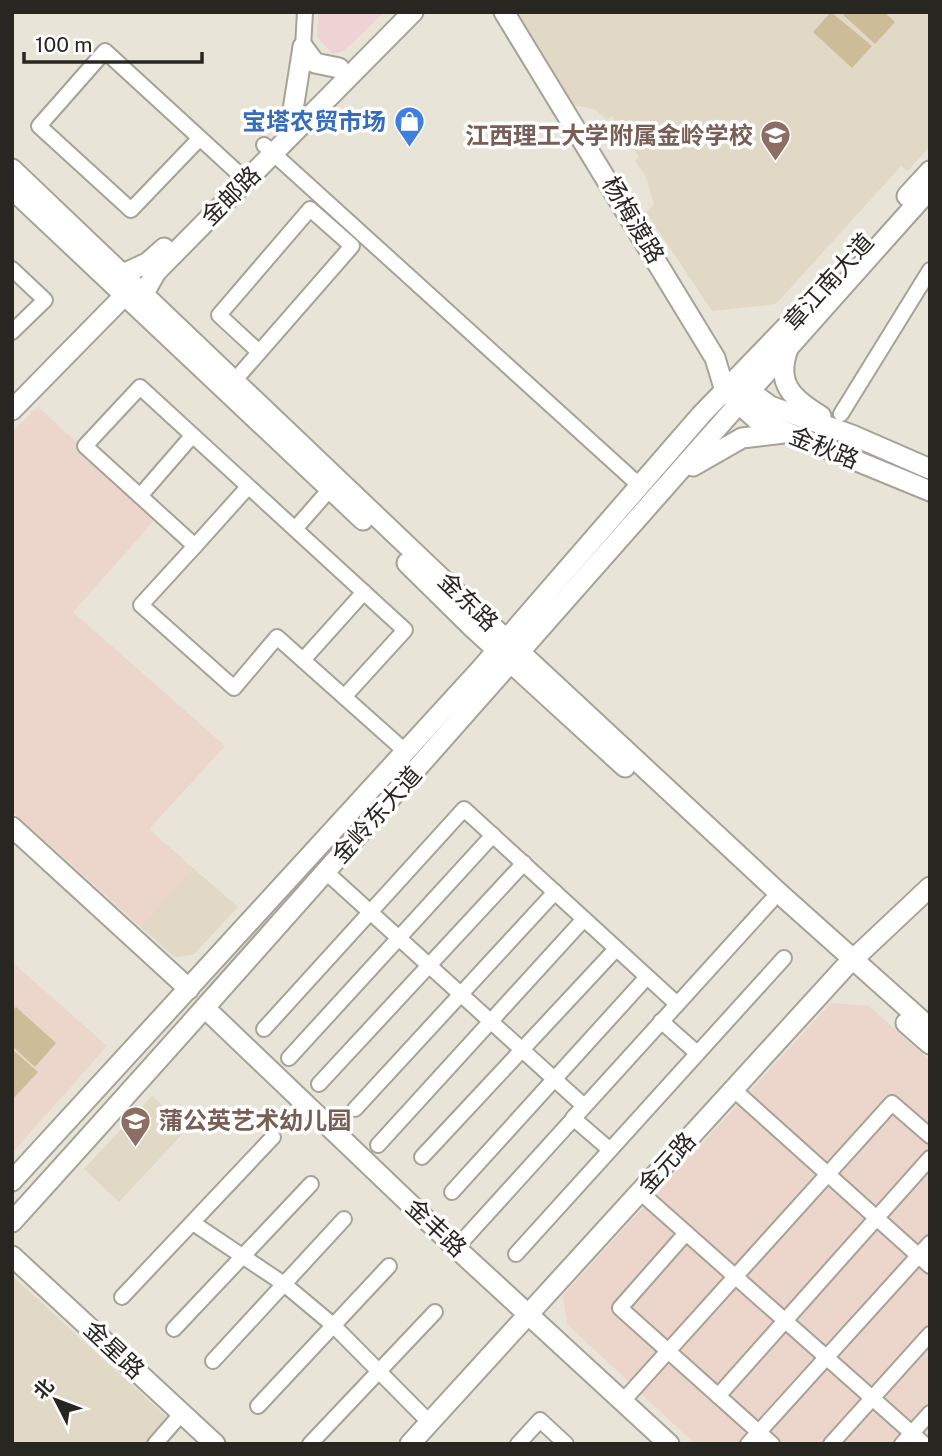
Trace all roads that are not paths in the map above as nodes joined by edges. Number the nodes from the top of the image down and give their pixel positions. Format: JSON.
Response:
{"nodes":[{"id":1,"x":305,"y":12,"type":"edge"},
{"id":2,"x":396,"y":12,"type":"edge"},
{"id":3,"x":413,"y":12,"type":"edge"},
{"id":4,"x":504,"y":12,"type":"edge"},
{"id":5,"x":303,"y":47,"type":"junction"},
{"id":6,"x":339,"y":68,"type":"junction"},
{"id":7,"x":292,"y":117,"type":"junction"},
{"id":8,"x":200,"y":138,"type":"junction"},
{"id":9,"x":269,"y":149,"type":"junction"},
{"id":10,"x":12,"y":169,"type":"edge"},
{"id":11,"x":930,"y":171,"type":"edge"},
{"id":12,"x":238,"y":173,"type":"junction"},
{"id":13,"x":12,"y":190,"type":"edge"},
{"id":14,"x":923,"y":197,"type":"edge"},
{"id":15,"x":12,"y":269,"type":"edge"},
{"id":16,"x":930,"y":270,"type":"edge"},
{"id":17,"x":121,"y":275,"type":"junction"},
{"id":18,"x":133,"y":296,"type":"junction"},
{"id":19,"x":12,"y":332,"type":"edge"},
{"id":20,"x":788,"y":348,"type":"junction"},
{"id":21,"x":259,"y":352,"type":"junction"},
{"id":22,"x":235,"y":380,"type":"junction"},
{"id":23,"x":736,"y":391,"type":"junction"},
{"id":24,"x":12,"y":410,"type":"edge"},
{"id":25,"x":841,"y":414,"type":"dead end"},
{"id":26,"x":786,"y":433,"type":"junction"},
{"id":27,"x":852,"y":435,"type":"junction"},
{"id":28,"x":192,"y":436,"type":"junction"},
{"id":29,"x":930,"y":469,"type":"edge"},
{"id":30,"x":670,"y":483,"type":"junction"},
{"id":31,"x":639,"y":485,"type":"junction"},
{"id":32,"x":248,"y":487,"type":"junction"},
{"id":33,"x":330,"y":489,"type":"junction"},
{"id":34,"x":930,"y":491,"type":"edge"},
{"id":35,"x":140,"y":496,"type":"junction"},
{"id":36,"x":295,"y":529,"type":"junction"},
{"id":37,"x":195,"y":546,"type":"junction"},
{"id":38,"x":364,"y":592,"type":"junction"},
{"id":39,"x":535,"y":609,"type":"junction"},
{"id":40,"x":478,"y":623,"type":"junction"},
{"id":41,"x":545,"y":627,"type":"junction"},
{"id":42,"x":509,"y":652,"type":"junction"},
{"id":43,"x":303,"y":660,"type":"junction"},
{"id":44,"x":476,"y":674,"type":"junction"},
{"id":45,"x":543,"y":683,"type":"junction"},
{"id":46,"x":490,"y":690,"type":"junction"},
{"id":47,"x":344,"y":697,"type":"junction"},
{"id":48,"x":406,"y":751,"type":"junction"},
{"id":49,"x":12,"y":827,"type":"edge"},
{"id":50,"x":493,"y":835,"type":"junction"},
{"id":51,"x":524,"y":863,"type":"junction"},
{"id":52,"x":326,"y":872,"type":"junction"},
{"id":53,"x":930,"y":887,"type":"edge"},
{"id":54,"x":555,"y":892,"type":"junction"},
{"id":55,"x":771,"y":901,"type":"junction"},
{"id":56,"x":370,"y":912,"type":"junction"},
{"id":57,"x":584,"y":919,"type":"junction"},
{"id":58,"x":400,"y":939,"type":"junction"},
{"id":59,"x":616,"y":949,"type":"junction"},
{"id":60,"x":784,"y":958,"type":"dead end"},
{"id":61,"x":849,"y":963,"type":"junction"},
{"id":62,"x":430,"y":967,"type":"junction"},
{"id":63,"x":647,"y":977,"type":"junction"},
{"id":64,"x":190,"y":989,"type":"junction"},
{"id":65,"x":462,"y":995,"type":"junction"},
{"id":66,"x":677,"y":1004,"type":"junction"},
{"id":67,"x":206,"y":1009,"type":"junction"},
{"id":68,"x":661,"y":1021,"type":"junction"},
{"id":69,"x":492,"y":1022,"type":"junction"},
{"id":70,"x":930,"y":1028,"type":"edge"},
{"id":71,"x":264,"y":1029,"type":"dead end"},
{"id":72,"x":930,"y":1044,"type":"edge"},
{"id":73,"x":522,"y":1050,"type":"junction"},
{"id":74,"x":697,"y":1053,"type":"junction"},
{"id":75,"x":289,"y":1058,"type":"dead end"},
{"id":76,"x":554,"y":1078,"type":"junction"},
{"id":77,"x":320,"y":1084,"type":"dead end"},
{"id":78,"x":733,"y":1089,"type":"junction"},
{"id":79,"x":584,"y":1106,"type":"junction"},
{"id":80,"x":355,"y":1109,"type":"dead end"},
{"id":81,"x":573,"y":1118,"type":"junction"},
{"id":82,"x":930,"y":1136,"type":"edge"},
{"id":83,"x":273,"y":1137,"type":"dead end"},
{"id":84,"x":378,"y":1145,"type":"dead end"},
{"id":85,"x":609,"y":1149,"type":"junction"},
{"id":86,"x":422,"y":1157,"type":"dead end"},
{"id":87,"x":930,"y":1158,"type":"edge"},
{"id":88,"x":827,"y":1174,"type":"junction"},
{"id":89,"x":12,"y":1181,"type":"edge"},
{"id":90,"x":311,"y":1184,"type":"dead end"},
{"id":91,"x":452,"y":1192,"type":"dead end"},
{"id":92,"x":640,"y":1192,"type":"junction"},
{"id":93,"x":876,"y":1218,"type":"junction"},
{"id":94,"x":344,"y":1219,"type":"dead end"},
{"id":95,"x":12,"y":1222,"type":"edge"},
{"id":96,"x":194,"y":1223,"type":"junction"},
{"id":97,"x":686,"y":1233,"type":"junction"},
{"id":98,"x":930,"y":1243,"type":"edge"},
{"id":99,"x":456,"y":1248,"type":"junction"},
{"id":100,"x":516,"y":1254,"type":"dead end"},
{"id":101,"x":12,"y":1256,"type":"edge"},
{"id":102,"x":243,"y":1256,"type":"junction"},
{"id":103,"x":918,"y":1256,"type":"junction"},
{"id":104,"x":389,"y":1266,"type":"dead end"},
{"id":105,"x":930,"y":1266,"type":"edge"},
{"id":106,"x":735,"y":1276,"type":"junction"},
{"id":107,"x":284,"y":1284,"type":"junction"},
{"id":108,"x":122,"y":1297,"type":"dead end"},
{"id":109,"x":435,"y":1312,"type":"dead end"},
{"id":110,"x":530,"y":1315,"type":"junction"},
{"id":111,"x":785,"y":1321,"type":"junction"},
{"id":112,"x":332,"y":1325,"type":"junction"},
{"id":113,"x":174,"y":1329,"type":"dead end"},
{"id":114,"x":930,"y":1334,"type":"edge"},
{"id":115,"x":668,"y":1351,"type":"junction"},
{"id":116,"x":826,"y":1357,"type":"junction"},
{"id":117,"x":213,"y":1361,"type":"dead end"},
{"id":118,"x":378,"y":1371,"type":"junction"},
{"id":119,"x":718,"y":1396,"type":"junction"},
{"id":120,"x":872,"y":1398,"type":"junction"},
{"id":121,"x":623,"y":1401,"type":"junction"},
{"id":122,"x":258,"y":1406,"type":"dead end"},
{"id":123,"x":182,"y":1413,"type":"junction"},
{"id":124,"x":930,"y":1413,"type":"edge"},
{"id":125,"x":430,"y":1423,"type":"junction"},
{"id":126,"x":759,"y":1432,"type":"junction"},
{"id":127,"x":907,"y":1438,"type":"edge"},
{"id":128,"x":155,"y":1444,"type":"edge"},
{"id":129,"x":215,"y":1444,"type":"edge"},
{"id":130,"x":310,"y":1444,"type":"edge"},
{"id":131,"x":410,"y":1444,"type":"edge"},
{"id":132,"x":518,"y":1444,"type":"edge"},
{"id":133,"x":566,"y":1444,"type":"edge"},
{"id":134,"x":669,"y":1444,"type":"edge"},
{"id":135,"x":748,"y":1444,"type":"edge"},
{"id":136,"x":772,"y":1444,"type":"edge"},
{"id":137,"x":831,"y":1444,"type":"edge"},
{"id":138,"x":924,"y":1444,"type":"edge"}],
"edges":[{"from":1,"to":5,"type":"street"},
{"from":2,"to":6,"type":"street","name":"金邮路"},
{"from":3,"to":9,"type":"street","name":"金邮路"},
{"from":4,"to":23,"type":"street","name":"杨梅渡路"},
{"from":5,"to":6,"type":"street"},
{"from":5,"to":7,"type":"street"},
{"from":6,"to":7,"type":"street","name":"金邮路"},
{"from":7,"to":9,"type":"street","name":"金邮路"},
{"from":8,"to":8,"type":"street"},
{"from":8,"to":12,"type":"street"},
{"from":9,"to":12,"type":"street","name":"金邮路"},
{"from":9,"to":18,"type":"street","name":"金邮路"},
{"from":9,"to":31,"type":"street"},
{"from":10,"to":17,"type":"street","name":"金东路"},
{"from":11,"to":14,"type":"street","name":"章江南大道"},
{"from":12,"to":17,"type":"street","name":"金邮路"},
{"from":13,"to":18,"type":"street","name":"金东路"},
{"from":14,"to":20,"type":"street","name":"章江南大道"},
{"from":14,"to":23,"type":"street","name":"章江南大道"},
{"from":15,"to":19,"type":"street"},
{"from":16,"to":25,"type":"street"},
{"from":17,"to":18,"type":"street","name":"金东路"},
{"from":18,"to":22,"type":"street","name":"金东路"},
{"from":18,"to":24,"type":"street","name":"金邮路"},
{"from":18,"to":33,"type":"street","name":"金东路"},
{"from":20,"to":23,"type":"street","name":"章江南大道"},
{"from":20,"to":27,"type":"street"},
{"from":21,"to":21,"type":"street"},
{"from":21,"to":22,"type":"street"},
{"from":22,"to":40,"type":"street","name":"金东路"},
{"from":23,"to":26,"type":"street","name":"金秋路"},
{"from":23,"to":27,"type":"street","name":"金秋路"},
{"from":23,"to":30,"type":"street","name":"金岭东大道"},
{"from":23,"to":31,"type":"street","name":"金岭东大道"},
{"from":26,"to":30,"type":"street"},
{"from":26,"to":34,"type":"street","name":"金秋路"},
{"from":27,"to":29,"type":"street","name":"金秋路"},
{"from":28,"to":32,"type":"street"},
{"from":28,"to":35,"type":"street"},
{"from":28,"to":35,"type":"street"},
{"from":30,"to":41,"type":"street","name":"金岭东大道"},
{"from":31,"to":39,"type":"street","name":"金岭东大道"},
{"from":32,"to":36,"type":"street"},
{"from":32,"to":37,"type":"street"},
{"from":33,"to":36,"type":"street"},
{"from":33,"to":40,"type":"street","name":"金东路"},
{"from":35,"to":37,"type":"street"},
{"from":36,"to":38,"type":"street"},
{"from":37,"to":43,"type":"street"},
{"from":38,"to":43,"type":"street"},
{"from":38,"to":47,"type":"street"},
{"from":39,"to":40,"type":"street"},
{"from":39,"to":42,"type":"street","name":"金岭东大道"},
{"from":40,"to":42,"type":"street","name":"金东路"},
{"from":40,"to":44,"type":"street"},
{"from":41,"to":42,"type":"street","name":"金岭东大道"},
{"from":41,"to":45,"type":"street"},
{"from":42,"to":44,"type":"street","name":"金岭东大道"},
{"from":42,"to":45,"type":"street","name":"金东路"},
{"from":42,"to":46,"type":"street","name":"金岭东大道"},
{"from":43,"to":47,"type":"street"},
{"from":44,"to":48,"type":"street","name":"金岭东大道"},
{"from":45,"to":46,"type":"street"},
{"from":45,"to":55,"type":"street","name":"金东路"},
{"from":45,"to":61,"type":"street","name":"金东路"},
{"from":46,"to":52,"type":"street","name":"金岭东大道"},
{"from":47,"to":48,"type":"street"},
{"from":48,"to":64,"type":"street","name":"金岭东大道"},
{"from":49,"to":64,"type":"street"},
{"from":50,"to":51,"type":"street"},
{"from":50,"to":56,"type":"street"},
{"from":50,"to":58,"type":"street"},
{"from":51,"to":54,"type":"street"},
{"from":51,"to":62,"type":"street"},
{"from":52,"to":56,"type":"street"},
{"from":52,"to":67,"type":"street","name":"金岭东大道"},
{"from":53,"to":61,"type":"street","name":"金元路"},
{"from":54,"to":57,"type":"street"},
{"from":54,"to":65,"type":"street"},
{"from":55,"to":61,"type":"street","name":"金东路"},
{"from":55,"to":66,"type":"street"},
{"from":56,"to":58,"type":"street"},
{"from":56,"to":71,"type":"street"},
{"from":57,"to":59,"type":"street"},
{"from":57,"to":69,"type":"street"},
{"from":58,"to":62,"type":"street"},
{"from":58,"to":75,"type":"street"},
{"from":59,"to":63,"type":"street"},
{"from":59,"to":73,"type":"street"},
{"from":60,"to":74,"type":"street"},
{"from":61,"to":70,"type":"street","name":"金东路"},
{"from":61,"to":72,"type":"street","name":"金东路"},
{"from":61,"to":78,"type":"street","name":"金元路"},
{"from":62,"to":65,"type":"street"},
{"from":62,"to":77,"type":"street"},
{"from":63,"to":66,"type":"street"},
{"from":63,"to":76,"type":"street"},
{"from":64,"to":89,"type":"street","name":"金岭东大道"},
{"from":65,"to":69,"type":"street"},
{"from":65,"to":80,"type":"street"},
{"from":66,"to":68,"type":"street"},
{"from":67,"to":95,"type":"street","name":"金岭东大道"},
{"from":67,"to":99,"type":"street","name":"金丰路"},
{"from":68,"to":74,"type":"street"},
{"from":68,"to":79,"type":"street"},
{"from":69,"to":73,"type":"street"},
{"from":69,"to":84,"type":"street"},
{"from":73,"to":76,"type":"street"},
{"from":73,"to":86,"type":"street"},
{"from":74,"to":85,"type":"street"},
{"from":76,"to":79,"type":"street"},
{"from":76,"to":91,"type":"street"},
{"from":78,"to":88,"type":"street"},
{"from":78,"to":92,"type":"street","name":"金元路"},
{"from":79,"to":81,"type":"street"},
{"from":81,"to":85,"type":"street"},
{"from":81,"to":99,"type":"street"},
{"from":82,"to":88,"type":"street"},
{"from":83,"to":96,"type":"street"},
{"from":85,"to":100,"type":"street"},
{"from":87,"to":93,"type":"street"},
{"from":88,"to":93,"type":"street"},
{"from":88,"to":106,"type":"street"},
{"from":90,"to":102,"type":"street"},
{"from":92,"to":97,"type":"street"},
{"from":92,"to":110,"type":"street","name":"金元路"},
{"from":93,"to":103,"type":"street"},
{"from":93,"to":111,"type":"street"},
{"from":94,"to":107,"type":"street"},
{"from":96,"to":102,"type":"street"},
{"from":96,"to":108,"type":"street"},
{"from":97,"to":106,"type":"street"},
{"from":97,"to":115,"type":"street"},
{"from":98,"to":103,"type":"street"},
{"from":99,"to":110,"type":"street","name":"金丰路"},
{"from":101,"to":123,"type":"street","name":"金星路"},
{"from":102,"to":107,"type":"street"},
{"from":102,"to":113,"type":"street"},
{"from":103,"to":105,"type":"street"},
{"from":103,"to":116,"type":"street"},
{"from":104,"to":112,"type":"street"},
{"from":106,"to":111,"type":"street"},
{"from":106,"to":115,"type":"street"},
{"from":107,"to":112,"type":"street"},
{"from":107,"to":117,"type":"street"},
{"from":109,"to":118,"type":"street"},
{"from":110,"to":121,"type":"street","name":"金丰路"},
{"from":110,"to":125,"type":"street","name":"金元路"},
{"from":111,"to":116,"type":"street"},
{"from":111,"to":119,"type":"street"},
{"from":112,"to":118,"type":"street"},
{"from":112,"to":122,"type":"street"},
{"from":114,"to":120,"type":"street"},
{"from":115,"to":119,"type":"street"},
{"from":115,"to":121,"type":"street"},
{"from":116,"to":120,"type":"street"},
{"from":116,"to":126,"type":"street"},
{"from":118,"to":125,"type":"street"},
{"from":118,"to":130,"type":"street"},
{"from":119,"to":126,"type":"street"},
{"from":120,"to":127,"type":"street"},
{"from":120,"to":137,"type":"street"},
{"from":121,"to":134,"type":"street","name":"金丰路"},
{"from":123,"to":128,"type":"street"},
{"from":123,"to":129,"type":"street","name":"金星路"},
{"from":124,"to":127,"type":"street"},
{"from":125,"to":131,"type":"street","name":"金元路"},
{"from":126,"to":135,"type":"street"},
{"from":126,"to":136,"type":"street"},
{"from":127,"to":138,"type":"street"},
{"from":132,"to":133,"type":"street"}]}
